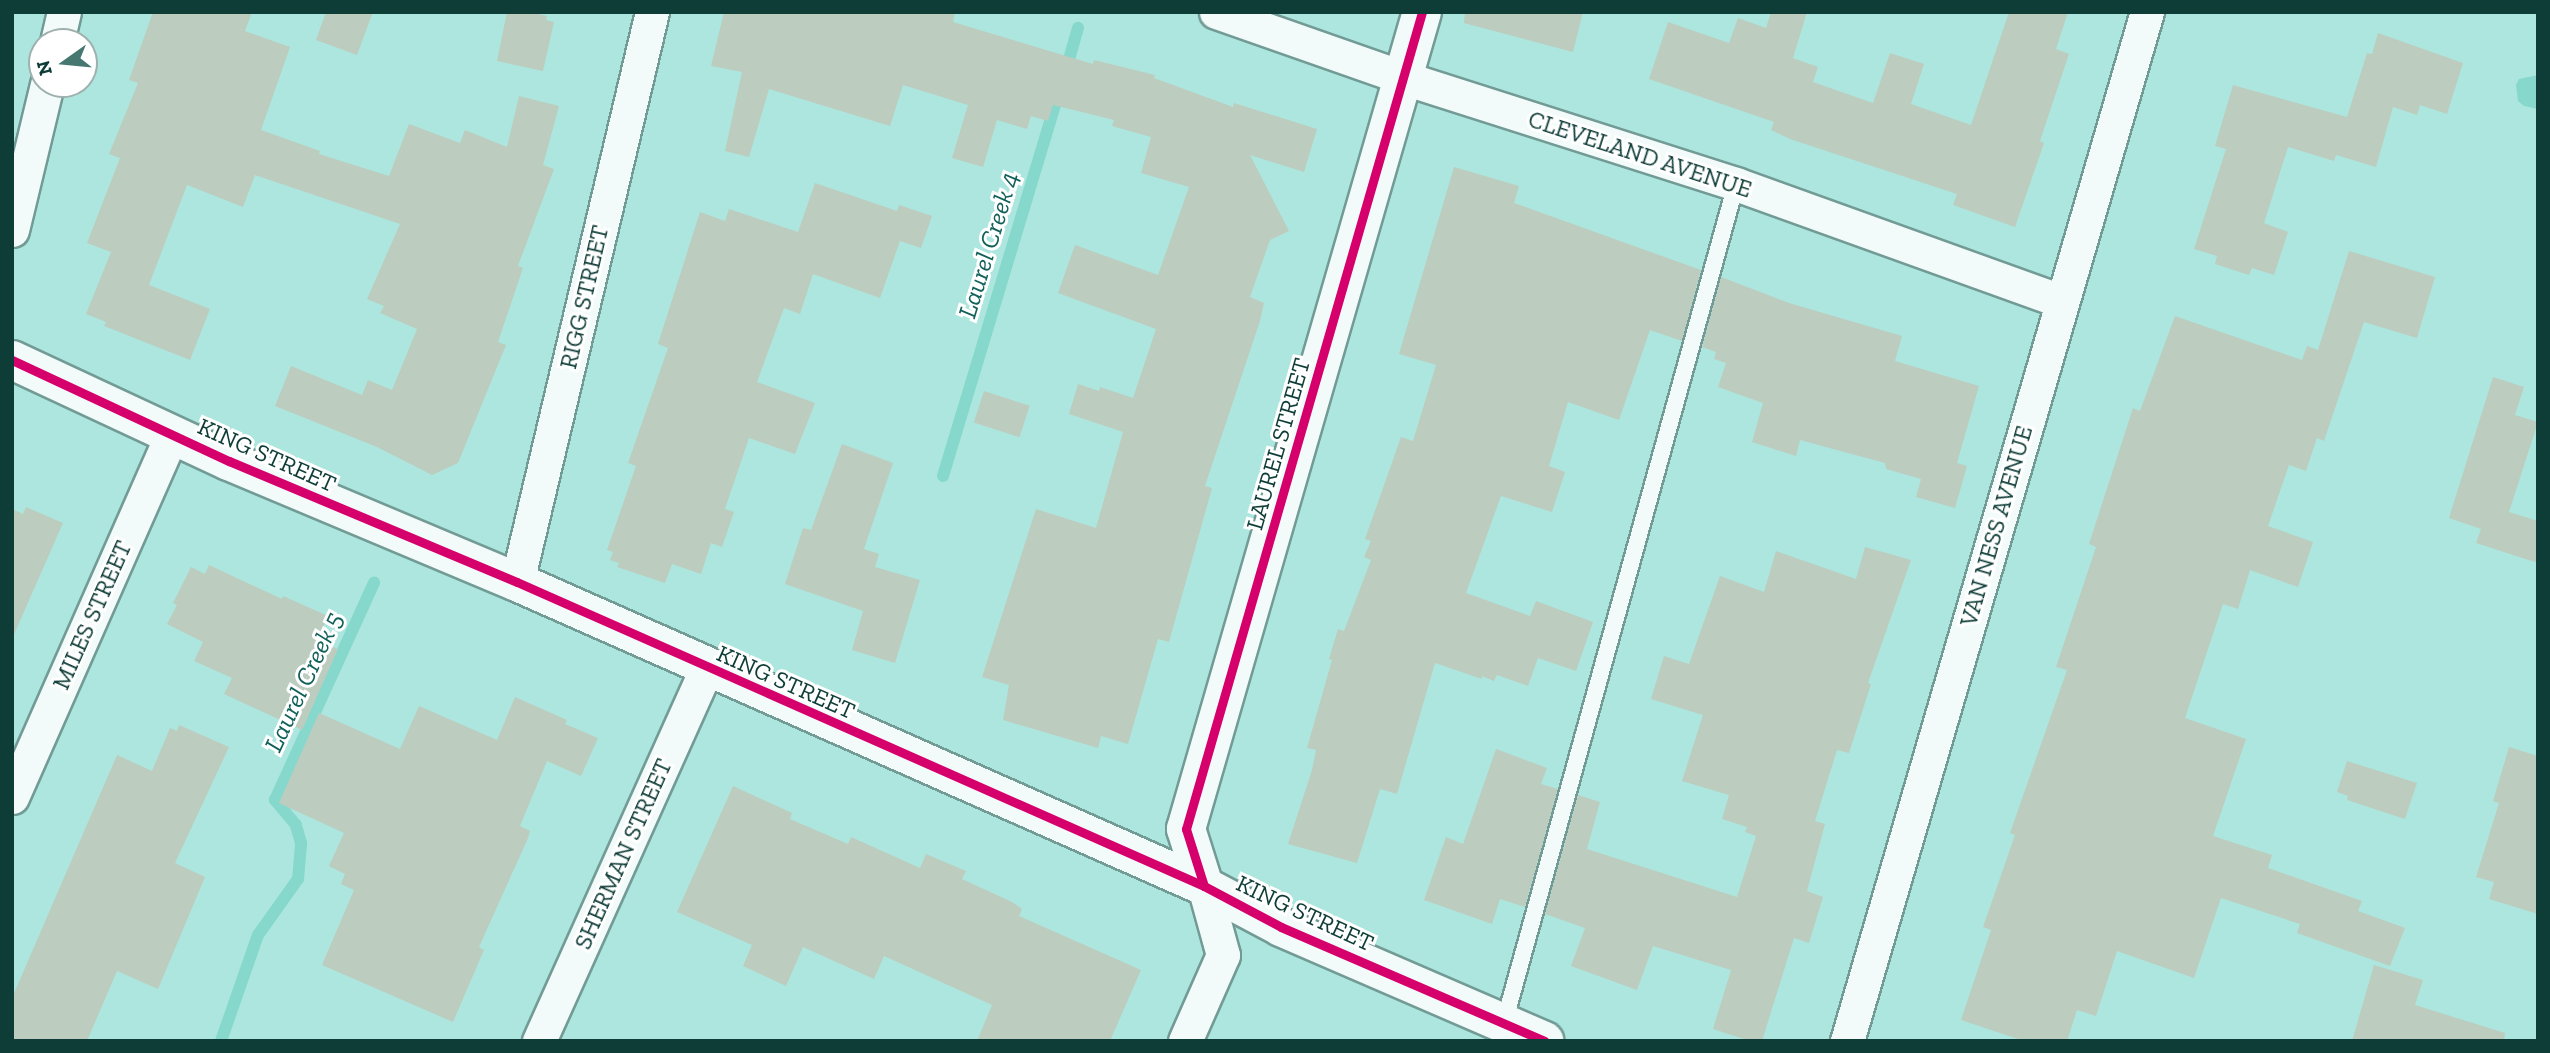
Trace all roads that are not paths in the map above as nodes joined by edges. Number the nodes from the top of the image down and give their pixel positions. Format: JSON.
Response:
{"nodes":[{"id":1,"x":652,"y":12,"type":"edge"},
{"id":2,"x":1216,"y":12,"type":"edge"},
{"id":3,"x":1422,"y":12,"type":"edge"},
{"id":4,"x":2147,"y":12,"type":"edge"},
{"id":5,"x":1404,"y":78,"type":"junction"},
{"id":6,"x":44,"y":98,"type":"edge"},
{"id":7,"x":1736,"y":184,"type":"junction"},
{"id":8,"x":12,"y":230,"type":"edge"},
{"id":9,"x":2062,"y":301,"type":"junction"},
{"id":10,"x":12,"y":360,"type":"edge"},
{"id":11,"x":172,"y":434,"type":"junction"},
{"id":12,"x":517,"y":583,"type":"junction"},
{"id":13,"x":707,"y":668,"type":"junction"},
{"id":14,"x":12,"y":797,"type":"edge"},
{"id":15,"x":1204,"y":886,"type":"junction"},
{"id":16,"x":1504,"y":1023,"type":"junction"},
{"id":17,"x":539,"y":1041,"type":"edge"},
{"id":18,"x":1185,"y":1041,"type":"edge"},
{"id":19,"x":1544,"y":1041,"type":"edge"},
{"id":20,"x":1847,"y":1041,"type":"edge"}],
"edges":[{"from":1,"to":12,"type":"street","name":"RIGG STREET"},
{"from":2,"to":5,"type":"street","name":"CLEVELAND AVENUE"},
{"from":3,"to":5,"type":"street","name":"LAUREL STREET"},
{"from":4,"to":9,"type":"street","name":"VAN NESS AVENUE"},
{"from":5,"to":7,"type":"street","name":"CLEVELAND AVENUE"},
{"from":5,"to":15,"type":"street","name":"LAUREL STREET"},
{"from":6,"to":8,"type":"street"},
{"from":7,"to":9,"type":"street","name":"CLEVELAND AVENUE"},
{"from":7,"to":16,"type":"lane"},
{"from":9,"to":20,"type":"street","name":"VAN NESS AVENUE"},
{"from":10,"to":11,"type":"street","name":"KING STREET"},
{"from":11,"to":12,"type":"street","name":"KING STREET"},
{"from":11,"to":14,"type":"street","name":"MILES STREET"},
{"from":12,"to":13,"type":"street","name":"KING STREET"},
{"from":13,"to":15,"type":"street","name":"KING STREET"},
{"from":13,"to":17,"type":"street","name":"SHERMAN STREET"},
{"from":15,"to":16,"type":"street","name":"KING STREET"},
{"from":15,"to":18,"type":"street","name":"LAUREL STREET"},
{"from":16,"to":19,"type":"street","name":"KING STREET"}]}
